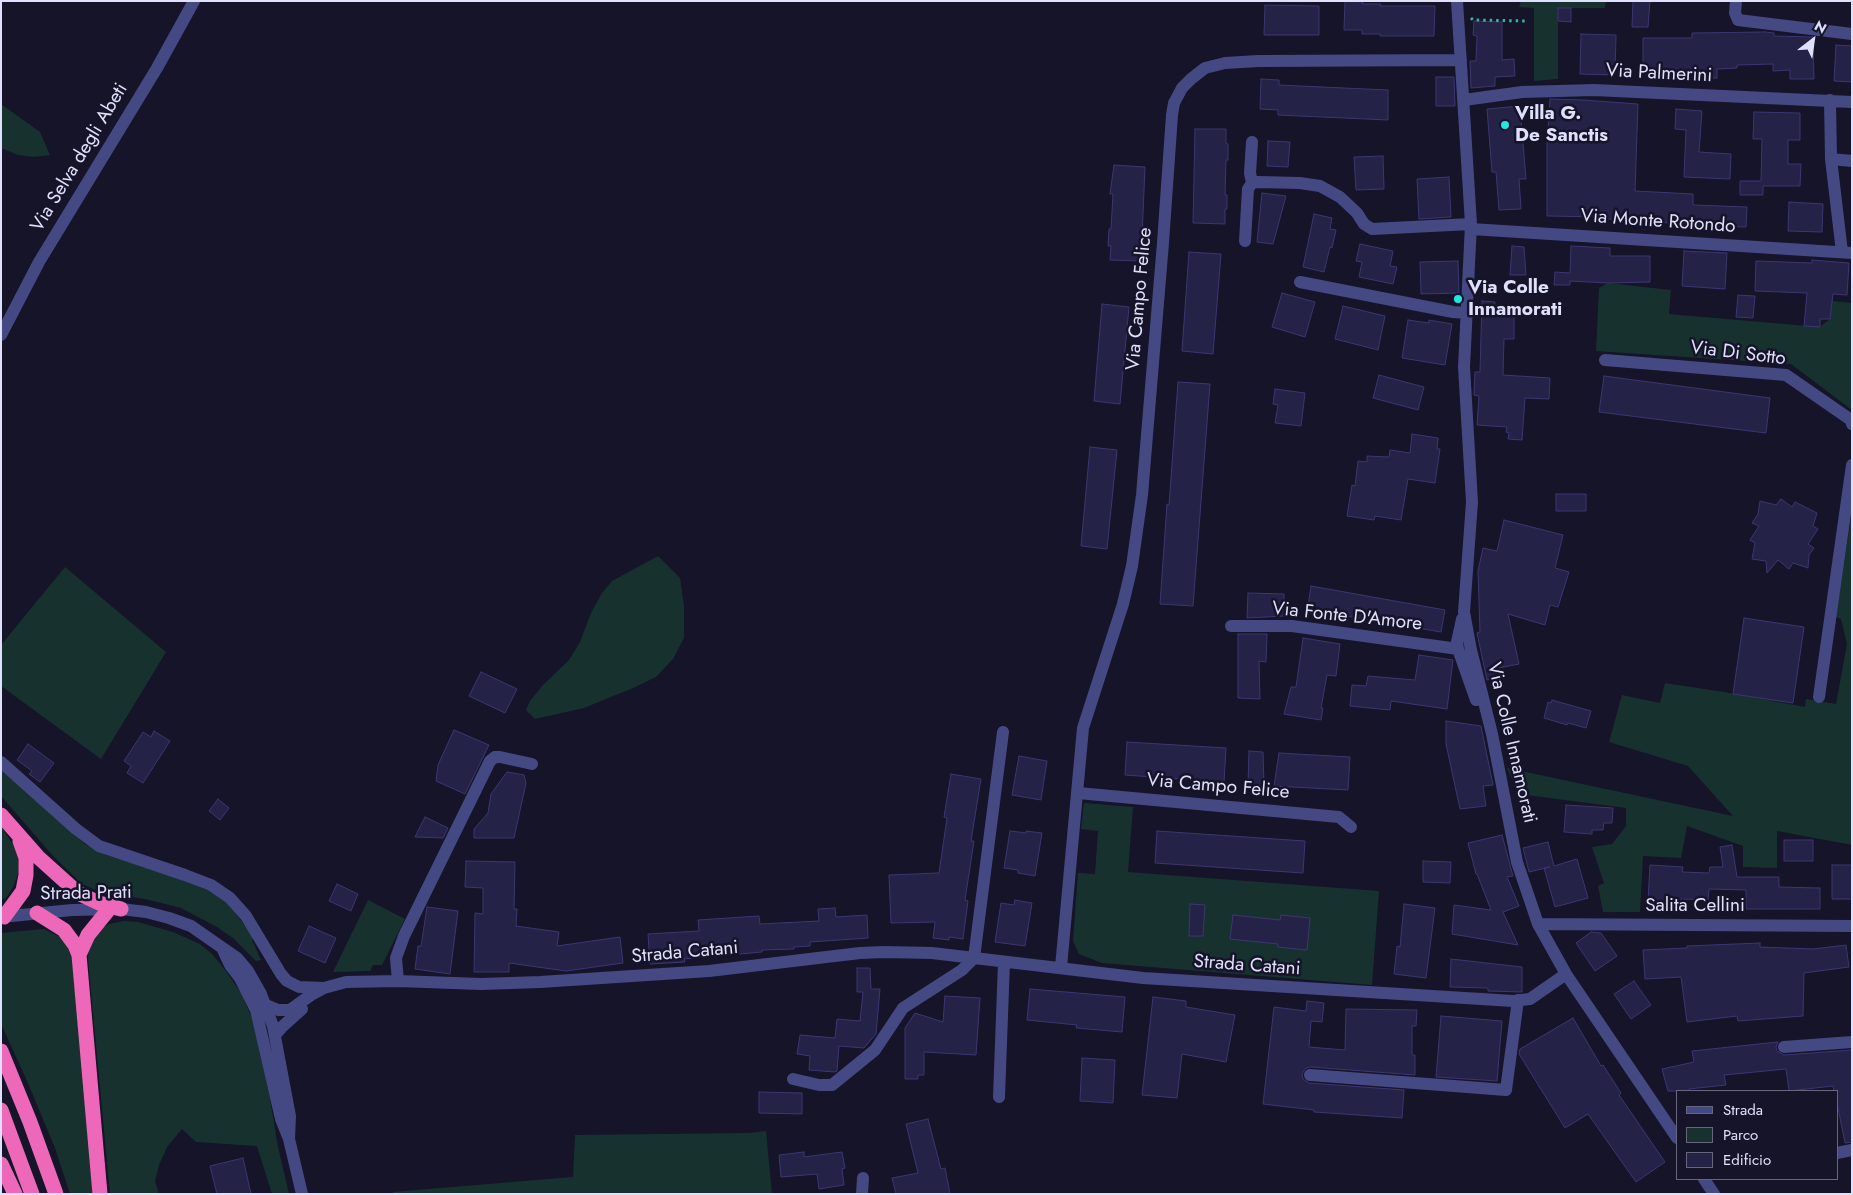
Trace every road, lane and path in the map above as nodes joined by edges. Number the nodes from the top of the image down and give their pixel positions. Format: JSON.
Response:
{"nodes":[{"id":1,"x":194,"y":1,"type":"edge"},
{"id":2,"x":1457,"y":1,"type":"edge"},
{"id":3,"x":1736,"y":1,"type":"edge"},
{"id":4,"x":1475,"y":20,"type":"dead end"},
{"id":5,"x":1527,"y":21,"type":"dead end"},
{"id":6,"x":1852,"y":34,"type":"edge"},
{"id":7,"x":1461,"y":60,"type":"junction"},
{"id":8,"x":1464,"y":100,"type":"junction"},
{"id":9,"x":1830,"y":100,"type":"junction"},
{"id":10,"x":1852,"y":102,"type":"edge"},
{"id":11,"x":1252,"y":142,"type":"dead end"},
{"id":12,"x":1831,"y":159,"type":"junction"},
{"id":13,"x":1852,"y":161,"type":"edge"},
{"id":14,"x":1252,"y":183,"type":"junction"},
{"id":15,"x":1472,"y":227,"type":"junction"},
{"id":16,"x":1245,"y":241,"type":"dead end"},
{"id":17,"x":1847,"y":253,"type":"edge"},
{"id":18,"x":1300,"y":282,"type":"dead end"},
{"id":19,"x":1467,"y":313,"type":"junction"},
{"id":20,"x":1,"y":335,"type":"edge"},
{"id":21,"x":1605,"y":360,"type":"dead end"},
{"id":22,"x":1852,"y":424,"type":"edge"},
{"id":23,"x":1852,"y":464,"type":"edge"},
{"id":24,"x":1464,"y":612,"type":"junction"},
{"id":25,"x":1231,"y":626,"type":"dead end"},
{"id":26,"x":1458,"y":649,"type":"junction"},
{"id":27,"x":1819,"y":697,"type":"dead end"},
{"id":28,"x":1484,"y":702,"type":"junction"},
{"id":29,"x":1003,"y":732,"type":"dead end"},
{"id":30,"x":1,"y":762,"type":"edge"},
{"id":31,"x":532,"y":764,"type":"dead end"},
{"id":32,"x":1078,"y":793,"type":"junction"},
{"id":33,"x":1,"y":815,"type":"edge"},
{"id":34,"x":1351,"y":827,"type":"dead end"},
{"id":35,"x":19,"y":837,"type":"junction"},
{"id":36,"x":115,"y":909,"type":"junction"},
{"id":37,"x":37,"y":913,"type":"junction"},
{"id":38,"x":2,"y":917,"type":"edge"},
{"id":39,"x":1538,"y":924,"type":"junction"},
{"id":40,"x":1852,"y":926,"type":"edge"},
{"id":41,"x":222,"y":948,"type":"junction"},
{"id":42,"x":79,"y":955,"type":"junction"},
{"id":43,"x":974,"y":958,"type":"junction"},
{"id":44,"x":1004,"y":962,"type":"junction"},
{"id":45,"x":1061,"y":968,"type":"junction"},
{"id":46,"x":1566,"y":974,"type":"junction"},
{"id":47,"x":398,"y":981,"type":"junction"},
{"id":48,"x":324,"y":988,"type":"junction"},
{"id":49,"x":1518,"y":1000,"type":"junction"},
{"id":50,"x":266,"y":1005,"type":"junction"},
{"id":51,"x":276,"y":1035,"type":"junction"},
{"id":52,"x":1852,"y":1042,"type":"edge"},
{"id":53,"x":1784,"y":1047,"type":"dead end"},
{"id":54,"x":1,"y":1051,"type":"edge"},
{"id":55,"x":1310,"y":1075,"type":"dead end"},
{"id":56,"x":792,"y":1079,"type":"dead end"},
{"id":57,"x":999,"y":1097,"type":"dead end"},
{"id":58,"x":1,"y":1110,"type":"edge"},
{"id":59,"x":1676,"y":1137,"type":"edge"},
{"id":60,"x":289,"y":1139,"type":"junction"},
{"id":61,"x":1852,"y":1150,"type":"edge"},
{"id":62,"x":1838,"y":1153,"type":"edge"},
{"id":63,"x":1,"y":1164,"type":"edge"},
{"id":64,"x":863,"y":1178,"type":"dead end"},
{"id":65,"x":1705,"y":1180,"type":"edge"},
{"id":66,"x":15,"y":1194,"type":"edge"},
{"id":67,"x":32,"y":1194,"type":"edge"},
{"id":68,"x":56,"y":1194,"type":"edge"},
{"id":69,"x":100,"y":1194,"type":"edge"},
{"id":70,"x":302,"y":1194,"type":"edge"},
{"id":71,"x":862,"y":1194,"type":"edge"},
{"id":72,"x":1714,"y":1194,"type":"edge"}],
"edges":[{"from":1,"to":20,"type":"street","name":"Via Selva degli Abeti"},
{"from":2,"to":7,"type":"street","name":"Via Colle Innamorati"},
{"from":3,"to":6,"type":"street"},
{"from":4,"to":5,"type":"path"},
{"from":7,"to":8,"type":"street","name":"Via Colle Innamorati"},
{"from":7,"to":32,"type":"street","name":"Via Campo Felice"},
{"from":8,"to":9,"type":"street","name":"Via Palmerini"},
{"from":8,"to":15,"type":"street","name":"Via Colle Innamorati"},
{"from":9,"to":10,"type":"street","name":"Via Palmerini"},
{"from":9,"to":12,"type":"street","name":"Via Monte Rotondo"},
{"from":11,"to":14,"type":"street"},
{"from":12,"to":13,"type":"street"},
{"from":12,"to":17,"type":"street","name":"Via Monte Rotondo"},
{"from":14,"to":15,"type":"street","name":"Via Monte Rotondo"},
{"from":14,"to":16,"type":"street"},
{"from":15,"to":17,"type":"street","name":"Via Monte Rotondo"},
{"from":15,"to":19,"type":"street","name":"Via Colle Innamorati"},
{"from":18,"to":19,"type":"street"},
{"from":19,"to":24,"type":"street","name":"Via Colle Innamorati"},
{"from":21,"to":22,"type":"street","name":"Via Di Sotto"},
{"from":23,"to":27,"type":"street"},
{"from":24,"to":26,"type":"street"},
{"from":24,"to":28,"type":"street","name":"Via Colle Innamorati"},
{"from":25,"to":26,"type":"street","name":"Via Fonte D'Amore"},
{"from":26,"to":28,"type":"street"},
{"from":28,"to":39,"type":"street","name":"Via Colle Innamorati"},
{"from":29,"to":43,"type":"street"},
{"from":30,"to":48,"type":"street"},
{"from":31,"to":47,"type":"street"},
{"from":32,"to":34,"type":"street","name":"Via Campo Felice"},
{"from":32,"to":45,"type":"street","name":"Via Campo Felice"},
{"from":33,"to":35,"type":"highway"},
{"from":35,"to":36,"type":"highway"},
{"from":35,"to":38,"type":"highway"},
{"from":36,"to":37,"type":"street","name":"Strada Prati"},
{"from":36,"to":41,"type":"street","name":"Strada Prati"},
{"from":36,"to":42,"type":"highway"},
{"from":37,"to":38,"type":"street","name":"Strada Prati"},
{"from":37,"to":42,"type":"highway"},
{"from":39,"to":40,"type":"street","name":"Salita Cellini"},
{"from":39,"to":46,"type":"street","name":"Via Colle Innamorati"},
{"from":41,"to":50,"type":"street","name":"Strada Prati"},
{"from":41,"to":60,"type":"street","name":"Strada Prati"},
{"from":42,"to":69,"type":"highway"},
{"from":43,"to":44,"type":"street","name":"Strada Catani"},
{"from":43,"to":47,"type":"street","name":"Strada Catani"},
{"from":43,"to":56,"type":"street"},
{"from":44,"to":45,"type":"street","name":"Strada Catani"},
{"from":44,"to":57,"type":"street"},
{"from":45,"to":49,"type":"street","name":"Strada Catani"},
{"from":46,"to":49,"type":"street","name":"Strada Catani"},
{"from":46,"to":59,"type":"street","name":"Via Colle Innamorati"},
{"from":47,"to":48,"type":"street","name":"Strada Catani"},
{"from":48,"to":50,"type":"street","name":"Strada Catani"},
{"from":48,"to":51,"type":"street"},
{"from":49,"to":55,"type":"street"},
{"from":50,"to":51,"type":"street","name":"Strada Prati"},
{"from":51,"to":60,"type":"street","name":"Strada Prati"},
{"from":52,"to":53,"type":"street"},
{"from":54,"to":68,"type":"highway"},
{"from":58,"to":67,"type":"highway"},
{"from":60,"to":70,"type":"street","name":"Strada Prati"},
{"from":61,"to":62,"type":"street"},
{"from":63,"to":66,"type":"highway"},
{"from":64,"to":71,"type":"street"},
{"from":65,"to":72,"type":"street"}]}
